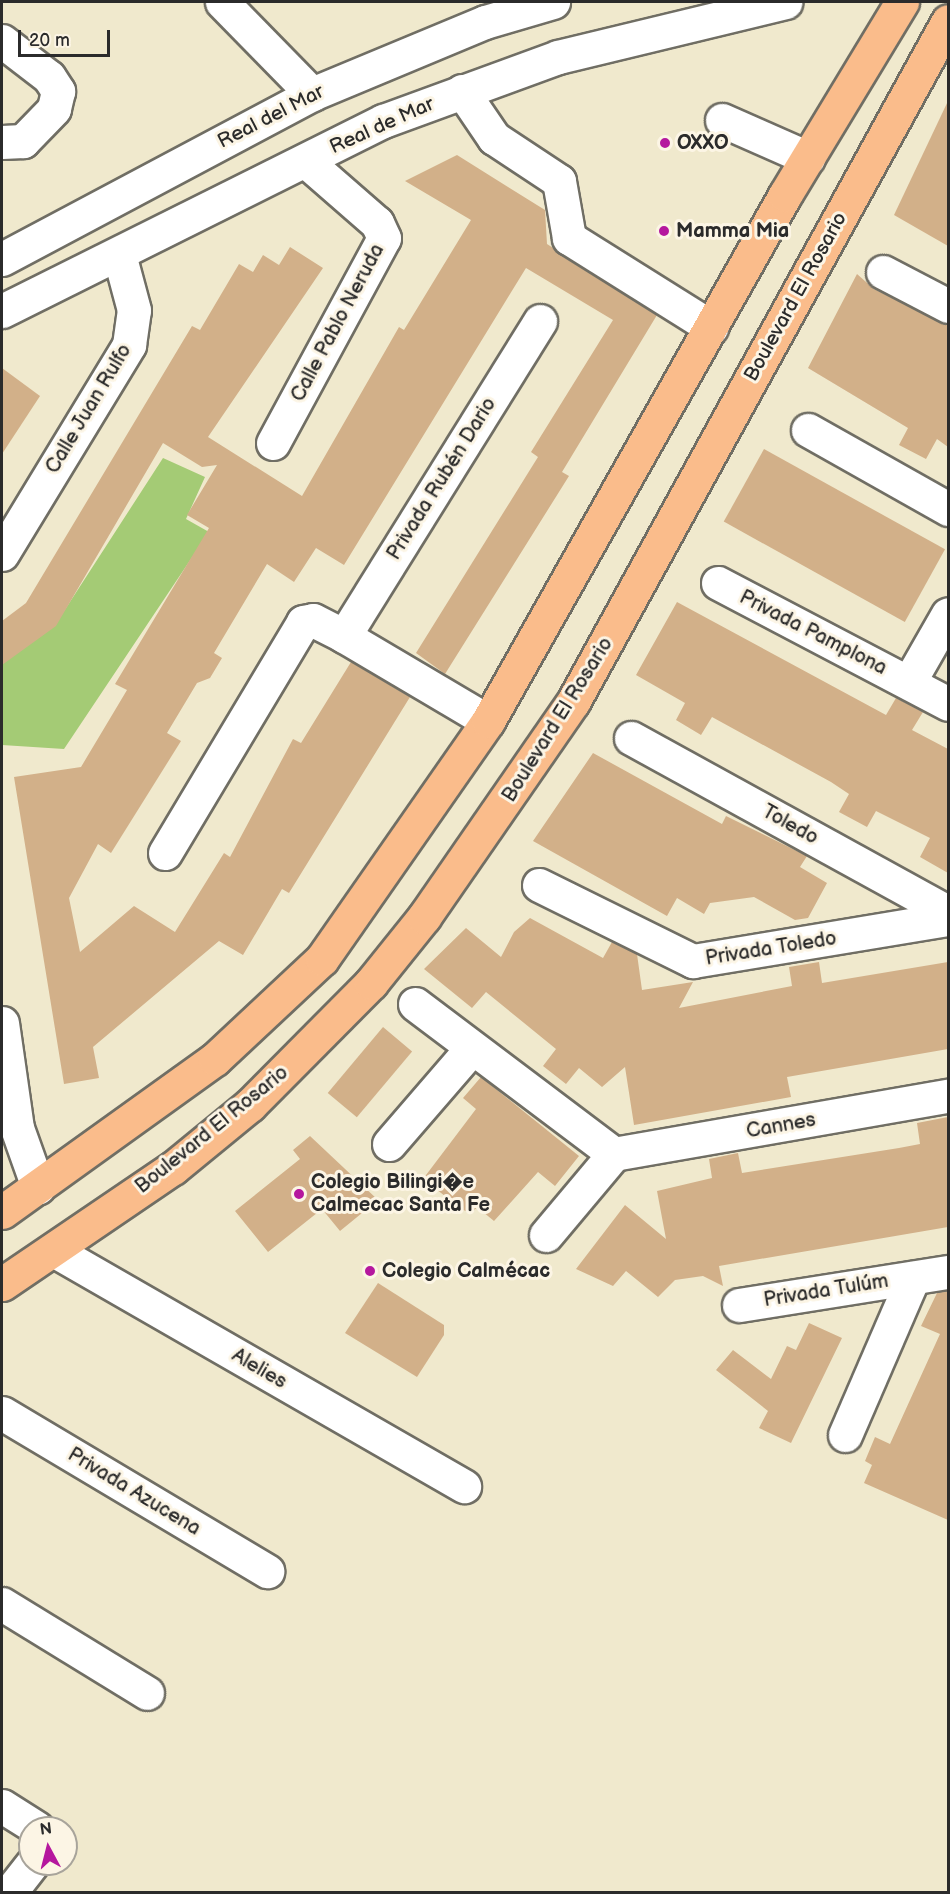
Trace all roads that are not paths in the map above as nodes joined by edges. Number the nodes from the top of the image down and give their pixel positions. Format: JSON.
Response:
{"nodes":[{"id":1,"x":222,"y":2,"type":"edge"},
{"id":2,"x":553,"y":2,"type":"edge"},
{"id":3,"x":785,"y":2,"type":"edge"},
{"id":4,"x":902,"y":2,"type":"edge"},
{"id":5,"x":948,"y":21,"type":"edge"},
{"id":6,"x":2,"y":41,"type":"edge"},
{"id":7,"x":462,"y":92,"type":"junction"},
{"id":8,"x":312,"y":94,"type":"junction"},
{"id":9,"x":722,"y":120,"type":"dead end"},
{"id":10,"x":2,"y":142,"type":"edge"},
{"id":11,"x":808,"y":158,"type":"junction"},
{"id":12,"x":306,"y":161,"type":"junction"},
{"id":13,"x":119,"y":254,"type":"junction"},
{"id":14,"x":2,"y":259,"type":"edge"},
{"id":15,"x":883,"y":272,"type":"dead end"},
{"id":16,"x":948,"y":306,"type":"edge"},
{"id":17,"x":2,"y":311,"type":"edge"},
{"id":18,"x":540,"y":321,"type":"dead end"},
{"id":19,"x":711,"y":327,"type":"junction"},
{"id":20,"x":808,"y":430,"type":"dead end"},
{"id":21,"x":273,"y":444,"type":"dead end"},
{"id":22,"x":948,"y":509,"type":"edge"},
{"id":23,"x":2,"y":554,"type":"edge"},
{"id":24,"x":718,"y":584,"type":"dead end"},
{"id":25,"x":948,"y":614,"type":"edge"},
{"id":26,"x":344,"y":636,"type":"junction"},
{"id":27,"x":909,"y":682,"type":"junction"},
{"id":28,"x":948,"y":704,"type":"edge"},
{"id":29,"x":488,"y":721,"type":"junction"},
{"id":30,"x":631,"y":738,"type":"dead end"},
{"id":31,"x":165,"y":853,"type":"dead end"},
{"id":32,"x":539,"y":885,"type":"dead end"},
{"id":33,"x":948,"y":912,"type":"edge"},
{"id":34,"x":948,"y":919,"type":"edge"},
{"id":35,"x":415,"y":1004,"type":"dead end"},
{"id":36,"x":2,"y":1023,"type":"edge"},
{"id":37,"x":471,"y":1049,"type":"junction"},
{"id":38,"x":948,"y":1096,"type":"edge"},
{"id":39,"x":9,"y":1131,"type":"edge"},
{"id":40,"x":389,"y":1144,"type":"dead end"},
{"id":41,"x":614,"y":1154,"type":"junction"},
{"id":42,"x":38,"y":1187,"type":"junction"},
{"id":43,"x":2,"y":1212,"type":"edge"},
{"id":44,"x":546,"y":1235,"type":"dead end"},
{"id":45,"x":55,"y":1251,"type":"junction"},
{"id":46,"x":948,"y":1272,"type":"edge"},
{"id":47,"x":913,"y":1278,"type":"junction"},
{"id":48,"x":2,"y":1284,"type":"edge"},
{"id":49,"x":739,"y":1305,"type":"dead end"},
{"id":50,"x":2,"y":1413,"type":"edge"},
{"id":51,"x":845,"y":1435,"type":"dead end"},
{"id":52,"x":464,"y":1486,"type":"dead end"},
{"id":53,"x":267,"y":1571,"type":"dead end"},
{"id":54,"x":2,"y":1604,"type":"edge"},
{"id":55,"x":147,"y":1693,"type":"dead end"},
{"id":56,"x":2,"y":1806,"type":"edge"},
{"id":57,"x":18,"y":1816,"type":"edge"},
{"id":58,"x":23,"y":1876,"type":"edge"},
{"id":59,"x":10,"y":1893,"type":"edge"}],
"edges":[{"from":1,"to":8,"type":"street"},
{"from":2,"to":8,"type":"street","name":"Real del Mar"},
{"from":3,"to":7,"type":"street","name":"Real de Mar"},
{"from":4,"to":11,"type":"main road"},
{"from":5,"to":45,"type":"main road","name":"Boulevard El Rosario"},
{"from":6,"to":10,"type":"street"},
{"from":7,"to":12,"type":"street","name":"Real de Mar"},
{"from":7,"to":19,"type":"street"},
{"from":8,"to":14,"type":"street","name":"Real del Mar"},
{"from":9,"to":11,"type":"street"},
{"from":11,"to":19,"type":"main road"},
{"from":12,"to":13,"type":"street","name":"Real de Mar"},
{"from":12,"to":21,"type":"street","name":"Calle Pablo Neruda"},
{"from":13,"to":17,"type":"street","name":"Real de Mar"},
{"from":13,"to":23,"type":"street","name":"Calle Juan Rulfo"},
{"from":15,"to":16,"type":"street"},
{"from":18,"to":26,"type":"street","name":"Privada Rubén Dario"},
{"from":19,"to":29,"type":"main road"},
{"from":20,"to":22,"type":"street"},
{"from":24,"to":27,"type":"street","name":"Privada Pamplona"},
{"from":25,"to":27,"type":"street","name":"Privada Pamplona"},
{"from":26,"to":29,"type":"street"},
{"from":26,"to":31,"type":"street"},
{"from":27,"to":28,"type":"street","name":"Privada Pamplona"},
{"from":29,"to":42,"type":"main road"},
{"from":30,"to":33,"type":"street","name":"Toledo"},
{"from":32,"to":34,"type":"street","name":"Privada Toledo"},
{"from":35,"to":37,"type":"street"},
{"from":36,"to":39,"type":"street"},
{"from":37,"to":40,"type":"street"},
{"from":37,"to":41,"type":"street"},
{"from":38,"to":41,"type":"street","name":"Cannes"},
{"from":39,"to":42,"type":"street"},
{"from":41,"to":44,"type":"street"},
{"from":42,"to":43,"type":"main road"},
{"from":45,"to":48,"type":"main road","name":"Boulevard El Rosario"},
{"from":45,"to":52,"type":"street","name":"Alelies"},
{"from":46,"to":47,"type":"street","name":"Privada Tulúm"},
{"from":47,"to":49,"type":"street","name":"Privada Tulúm"},
{"from":47,"to":51,"type":"street","name":"Privada Tulúm"},
{"from":50,"to":53,"type":"street","name":"Privada Azucena"},
{"from":54,"to":55,"type":"street"},
{"from":56,"to":57,"type":"street"},
{"from":58,"to":59,"type":"street"}]}
